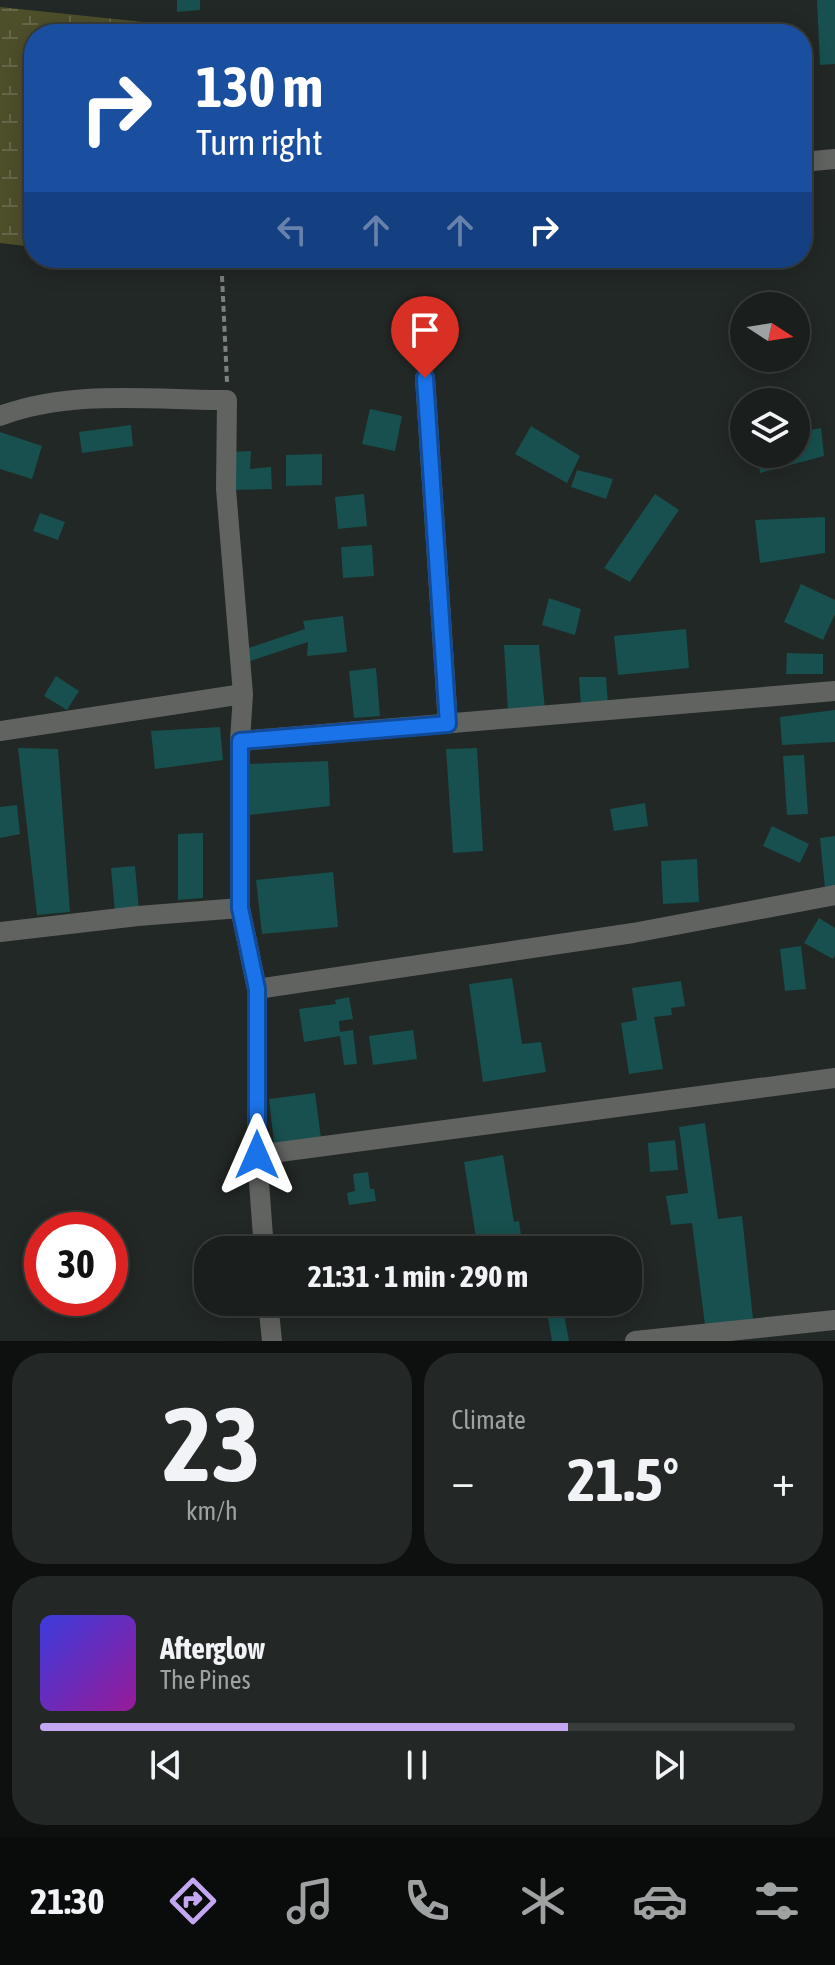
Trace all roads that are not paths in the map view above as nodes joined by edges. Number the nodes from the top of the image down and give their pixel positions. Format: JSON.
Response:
{"nodes":[{"id":1,"x":835,"y":159,"type":"edge"},
{"id":2,"x":812,"y":161,"type":"edge"},
{"id":3,"x":425,"y":378,"type":"dead end"},
{"id":4,"x":0,"y":416,"type":"edge"},
{"id":5,"x":835,"y":691,"type":"edge"},
{"id":6,"x":243,"y":694,"type":"junction"},
{"id":7,"x":448,"y":724,"type":"junction"},
{"id":8,"x":0,"y":731,"type":"edge"},
{"id":9,"x":240,"y":741,"type":"junction"},
{"id":10,"x":835,"y":895,"type":"edge"},
{"id":11,"x":240,"y":908,"type":"junction"},
{"id":12,"x":0,"y":932,"type":"edge"},
{"id":13,"x":257,"y":989,"type":"junction"},
{"id":14,"x":835,"y":1078,"type":"edge"},
{"id":15,"x":257,"y":1155,"type":"junction"},
{"id":16,"x":263,"y":1236,"type":"edge"},
{"id":17,"x":269,"y":1316,"type":"edge"},
{"id":18,"x":835,"y":1320,"type":"edge"},
{"id":19,"x":272,"y":1341,"type":"edge"},
{"id":20,"x":635,"y":1341,"type":"edge"}],
"edges":[{"from":1,"to":2,"type":"street"},
{"from":3,"to":7,"type":"street"},
{"from":4,"to":6,"type":"street"},
{"from":5,"to":7,"type":"street"},
{"from":6,"to":8,"type":"street"},
{"from":6,"to":9,"type":"street"},
{"from":7,"to":9,"type":"street"},
{"from":9,"to":11,"type":"street"},
{"from":10,"to":13,"type":"street"},
{"from":11,"to":12,"type":"street"},
{"from":11,"to":13,"type":"street"},
{"from":13,"to":15,"type":"street"},
{"from":14,"to":15,"type":"street"},
{"from":15,"to":16,"type":"street"},
{"from":17,"to":19,"type":"street"},
{"from":18,"to":20,"type":"street"}]}
